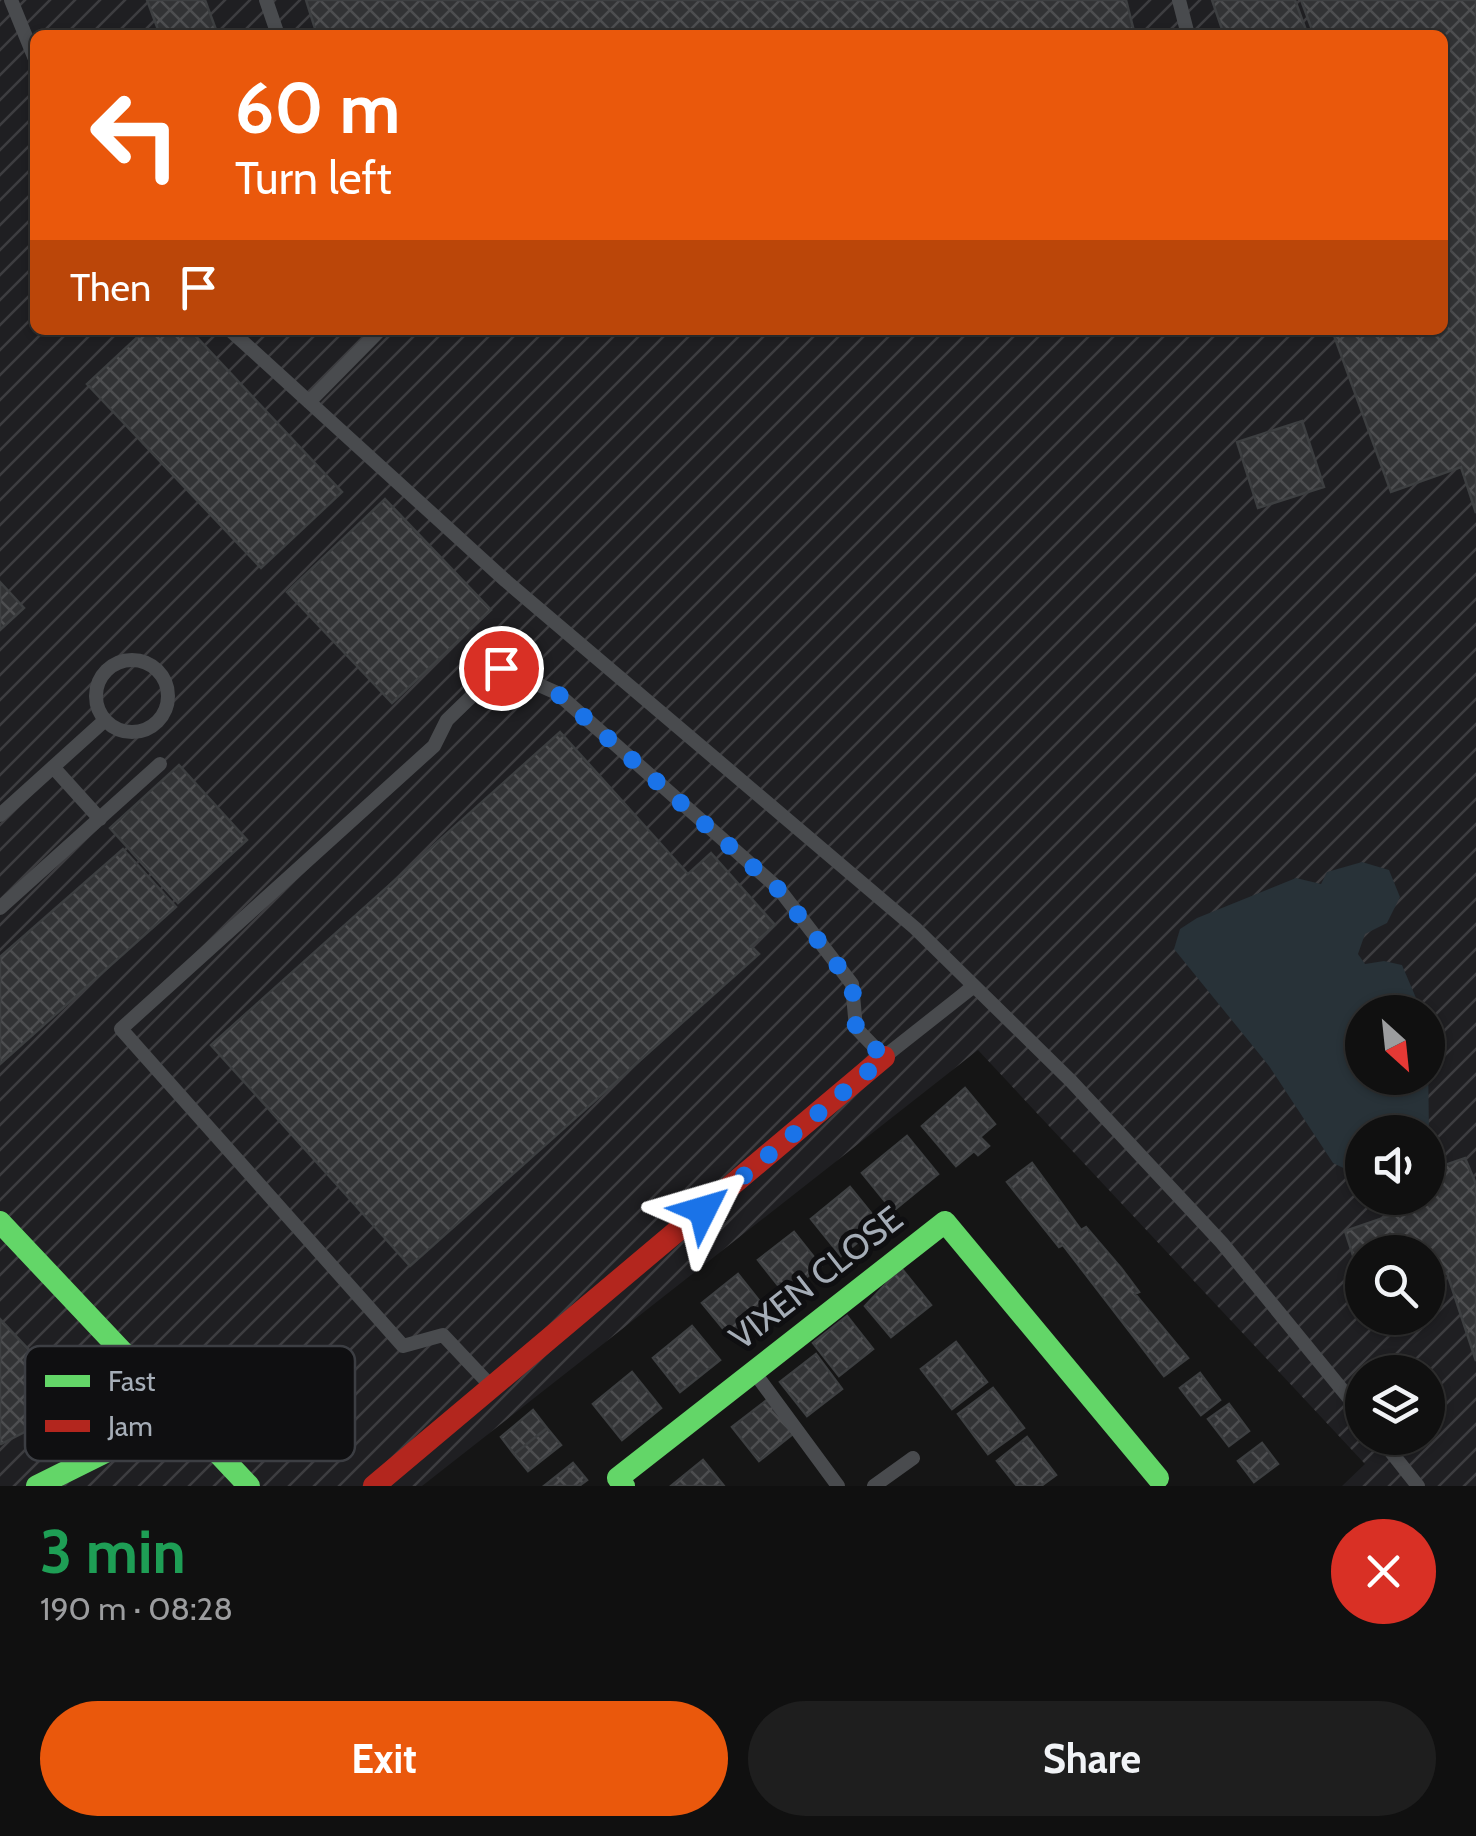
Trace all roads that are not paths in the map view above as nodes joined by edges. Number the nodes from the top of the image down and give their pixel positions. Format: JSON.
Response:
{"nodes":[{"id":1,"x":11,"y":0,"type":"edge"},
{"id":2,"x":266,"y":0,"type":"edge"},
{"id":3,"x":1179,"y":0,"type":"edge"},
{"id":4,"x":276,"y":30,"type":"edge"},
{"id":5,"x":1187,"y":30,"type":"edge"},
{"id":6,"x":30,"y":48,"type":"edge"},
{"id":7,"x":235,"y":335,"type":"edge"},
{"id":8,"x":376,"y":335,"type":"edge"},
{"id":9,"x":309,"y":402,"type":"junction"},
{"id":10,"x":104,"y":721,"type":"junction"},
{"id":11,"x":160,"y":764,"type":"dead end"},
{"id":12,"x":53,"y":766,"type":"junction"},
{"id":13,"x":0,"y":814,"type":"edge"},
{"id":14,"x":100,"y":819,"type":"junction"},
{"id":15,"x":0,"y":908,"type":"edge"},
{"id":16,"x":974,"y":986,"type":"junction"},
{"id":17,"x":884,"y":1058,"type":"junction"},
{"id":18,"x":0,"y":1222,"type":"edge"},
{"id":19,"x":116,"y":1346,"type":"edge"},
{"id":20,"x":754,"y":1372,"type":"junction"},
{"id":21,"x":492,"y":1388,"type":"junction"},
{"id":22,"x":1345,"y":1393,"type":"edge"},
{"id":23,"x":1393,"y":1455,"type":"edge"},
{"id":24,"x":913,"y":1458,"type":"dead end"},
{"id":25,"x":87,"y":1461,"type":"edge"},
{"id":26,"x":226,"y":1461,"type":"edge"},
{"id":27,"x":1158,"y":1478,"type":"dead end"},
{"id":28,"x":37,"y":1486,"type":"edge"},
{"id":29,"x":250,"y":1486,"type":"edge"},
{"id":30,"x":374,"y":1486,"type":"edge"},
{"id":31,"x":624,"y":1486,"type":"edge"},
{"id":32,"x":838,"y":1486,"type":"edge"},
{"id":33,"x":874,"y":1486,"type":"edge"},
{"id":34,"x":1418,"y":1486,"type":"edge"}],
"edges":[{"from":1,"to":6,"type":"lane"},
{"from":2,"to":4,"type":"lane"},
{"from":3,"to":5,"type":"lane"},
{"from":7,"to":9,"type":"lane"},
{"from":8,"to":9,"type":"lane"},
{"from":9,"to":16,"type":"lane"},
{"from":10,"to":10,"type":"lane"},
{"from":10,"to":12,"type":"lane"},
{"from":11,"to":14,"type":"lane"},
{"from":12,"to":13,"type":"lane"},
{"from":12,"to":14,"type":"lane"},
{"from":14,"to":15,"type":"lane"},
{"from":16,"to":17,"type":"lane"},
{"from":16,"to":22,"type":"lane"},
{"from":17,"to":21,"type":"street"},
{"from":17,"to":21,"type":"lane"},
{"from":18,"to":19,"type":"street"},
{"from":20,"to":27,"type":"street","name":"VIXEN CLOSE"},
{"from":20,"to":31,"type":"street","name":"VIXEN CLOSE"},
{"from":20,"to":32,"type":"lane"},
{"from":21,"to":30,"type":"street"},
{"from":23,"to":34,"type":"lane"},
{"from":24,"to":33,"type":"lane"},
{"from":25,"to":28,"type":"street"},
{"from":26,"to":29,"type":"street"}]}
